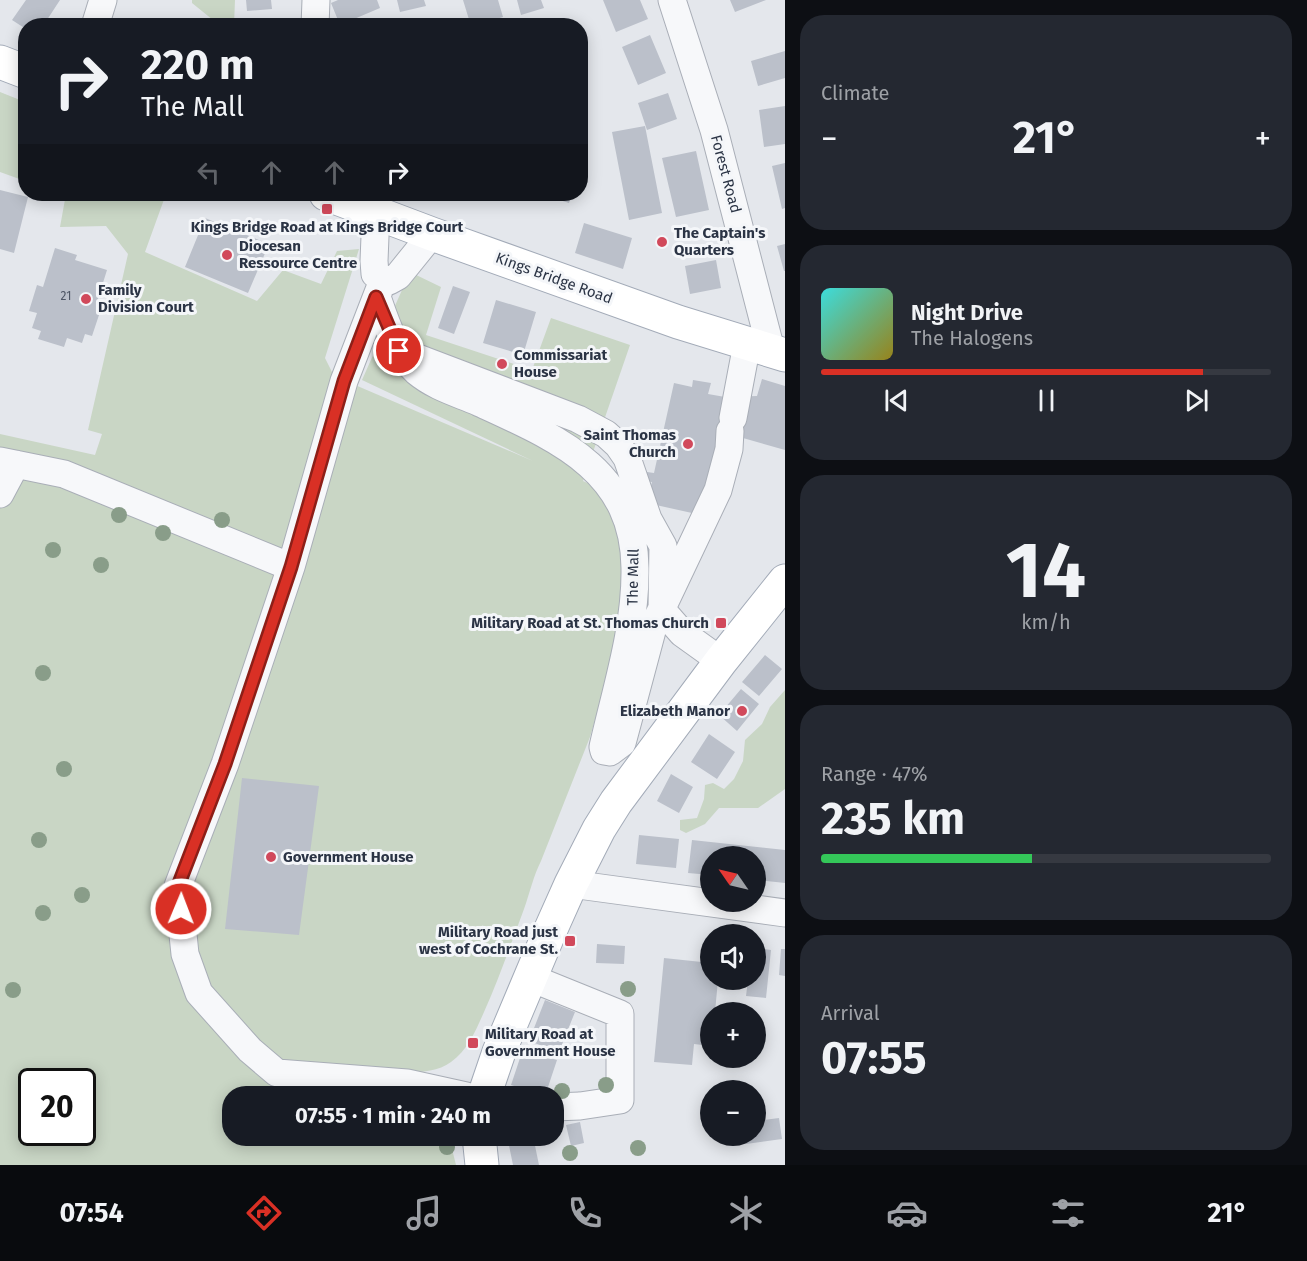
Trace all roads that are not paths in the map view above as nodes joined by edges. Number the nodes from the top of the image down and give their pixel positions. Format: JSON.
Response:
{"nodes":[{"id":1,"x":103,"y":0,"type":"edge"},
{"id":2,"x":316,"y":0,"type":"edge"},
{"id":3,"x":672,"y":0,"type":"edge"},
{"id":4,"x":97,"y":18,"type":"edge"},
{"id":5,"x":315,"y":18,"type":"edge"},
{"id":6,"x":0,"y":62,"type":"edge"},
{"id":7,"x":18,"y":69,"type":"edge"},
{"id":8,"x":345,"y":201,"type":"edge"},
{"id":9,"x":376,"y":212,"type":"junction"},
{"id":10,"x":432,"y":234,"type":"junction"},
{"id":11,"x":380,"y":288,"type":"junction"},
{"id":12,"x":768,"y":350,"type":"edge"},
{"id":13,"x":399,"y":351,"type":"junction"},
{"id":14,"x":8,"y":462,"type":"edge"},
{"id":15,"x":0,"y":494,"type":"edge"},
{"id":16,"x":291,"y":567,"type":"junction"},
{"id":17,"x":785,"y":581,"type":"edge"},
{"id":18,"x":662,"y":610,"type":"junction"},
{"id":19,"x":721,"y":662,"type":"junction"},
{"id":20,"x":571,"y":884,"type":"junction"},
{"id":21,"x":785,"y":913,"type":"edge"},
{"id":22,"x":531,"y":978,"type":"junction"},
{"id":23,"x":420,"y":1086,"type":"edge"},
{"id":24,"x":487,"y":1086,"type":"edge"},
{"id":25,"x":564,"y":1107,"type":"edge"},
{"id":26,"x":480,"y":1146,"type":"edge"},
{"id":27,"x":482,"y":1165,"type":"edge"}],
"edges":[{"from":1,"to":4,"type":"street"},
{"from":2,"to":5,"type":"street"},
{"from":3,"to":12,"type":"street","name":"Forest Road"},
{"from":6,"to":7,"type":"main road"},
{"from":8,"to":9,"type":"main road","name":"Kings Bridge Road"},
{"from":9,"to":10,"type":"main road","name":"Kings Bridge Road"},
{"from":9,"to":11,"type":"street","name":"The Mall"},
{"from":10,"to":11,"type":"street"},
{"from":10,"to":12,"type":"main road","name":"Kings Bridge Road"},
{"from":11,"to":13,"type":"street","name":"The Mall"},
{"from":11,"to":16,"type":"street"},
{"from":12,"to":18,"type":"street"},
{"from":13,"to":18,"type":"street"},
{"from":13,"to":18,"type":"street","name":"The Mall"},
{"from":14,"to":15,"type":"street"},
{"from":14,"to":16,"type":"street"},
{"from":16,"to":23,"type":"street"},
{"from":17,"to":19,"type":"main road"},
{"from":18,"to":19,"type":"street"},
{"from":19,"to":20,"type":"main road"},
{"from":20,"to":21,"type":"street"},
{"from":20,"to":22,"type":"main road"},
{"from":22,"to":24,"type":"main road"},
{"from":22,"to":25,"type":"street"},
{"from":26,"to":27,"type":"main road"}]}
